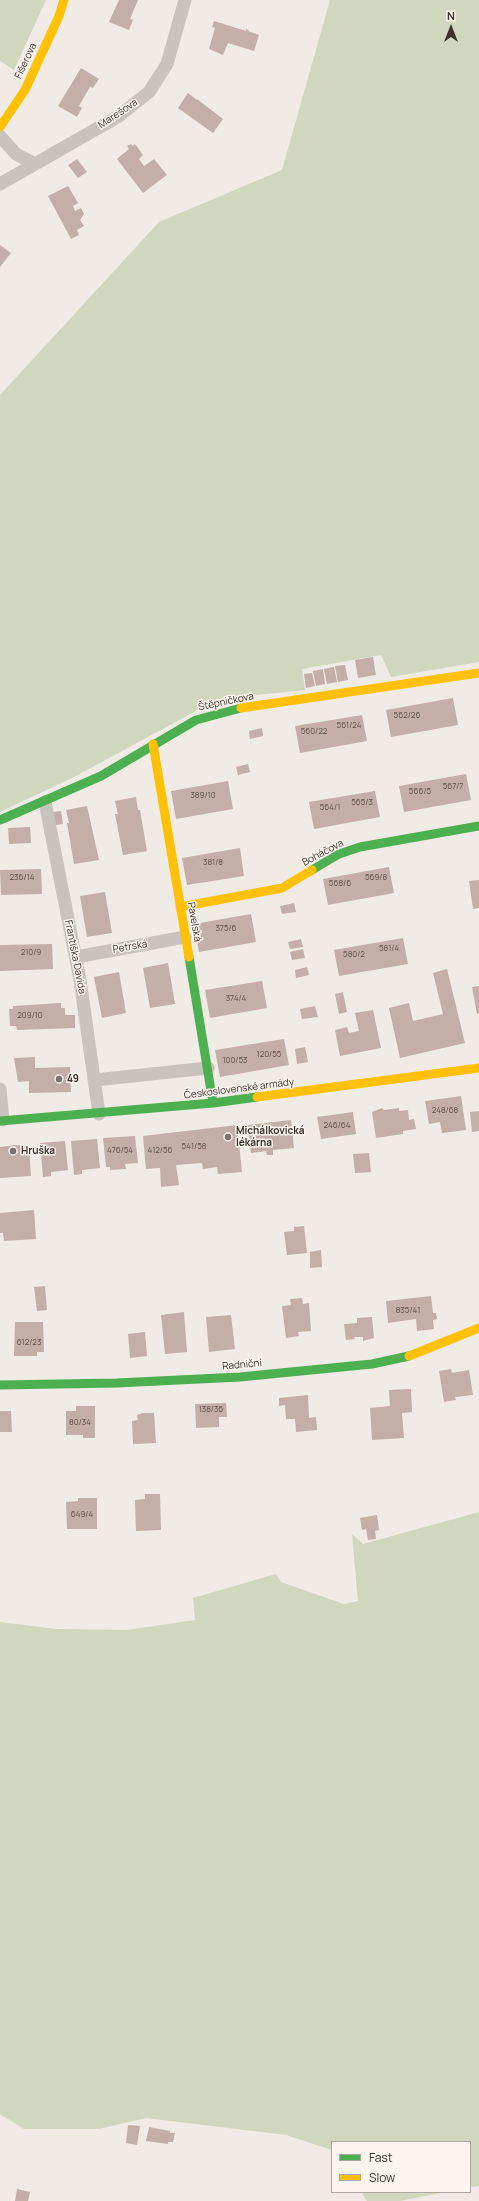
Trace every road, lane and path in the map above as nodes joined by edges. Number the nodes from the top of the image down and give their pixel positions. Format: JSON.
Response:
{"nodes":[{"id":1,"x":64,"y":0,"type":"edge"},
{"id":2,"x":185,"y":0,"type":"edge"},
{"id":3,"x":0,"y":127,"type":"edge"},
{"id":4,"x":0,"y":136,"type":"edge"},
{"id":5,"x":35,"y":164,"type":"junction"},
{"id":6,"x":0,"y":184,"type":"edge"},
{"id":7,"x":479,"y":673,"type":"edge"},
{"id":8,"x":153,"y":744,"type":"junction"},
{"id":9,"x":45,"y":802,"type":"junction"},
{"id":10,"x":0,"y":820,"type":"edge"},
{"id":11,"x":479,"y":826,"type":"edge"},
{"id":12,"x":180,"y":907,"type":"junction"},
{"id":13,"x":185,"y":937,"type":"junction"},
{"id":14,"x":76,"y":957,"type":"junction"},
{"id":15,"x":208,"y":1068,"type":"junction"},
{"id":16,"x":479,"y":1068,"type":"edge"},
{"id":17,"x":95,"y":1080,"type":"junction"},
{"id":18,"x":0,"y":1089,"type":"edge"},
{"id":19,"x":214,"y":1103,"type":"junction"},
{"id":20,"x":98,"y":1114,"type":"junction"},
{"id":21,"x":2,"y":1120,"type":"edge"},
{"id":22,"x":479,"y":1328,"type":"edge"},
{"id":23,"x":0,"y":1385,"type":"edge"}],
"edges":[{"from":1,"to":3,"type":"street","name":"Fišerova"},
{"from":2,"to":5,"type":"street","name":"Marešova"},
{"from":4,"to":5,"type":"street"},
{"from":5,"to":6,"type":"street","name":"Marešova"},
{"from":7,"to":8,"type":"street","name":"Štěpničkova"},
{"from":8,"to":9,"type":"street","name":"Štěpničkova"},
{"from":8,"to":12,"type":"street","name":"Pavelská"},
{"from":9,"to":10,"type":"street","name":"Štěpničkova"},
{"from":9,"to":14,"type":"street","name":"Františka Davida"},
{"from":11,"to":12,"type":"street","name":"Boháčova"},
{"from":12,"to":13,"type":"street","name":"Pavelská"},
{"from":13,"to":14,"type":"street","name":"Petrská"},
{"from":13,"to":15,"type":"street","name":"Pavelská"},
{"from":14,"to":17,"type":"street","name":"Františka Davida"},
{"from":15,"to":17,"type":"street"},
{"from":15,"to":19,"type":"street","name":"Pavelská"},
{"from":16,"to":19,"type":"street","name":"Československé armády"},
{"from":17,"to":20,"type":"street","name":"Františka Davida"},
{"from":18,"to":21,"type":"street"},
{"from":19,"to":20,"type":"street","name":"Československé armády"},
{"from":20,"to":21,"type":"street","name":"Československé armády"},
{"from":22,"to":23,"type":"street","name":"Radniční"}]}
